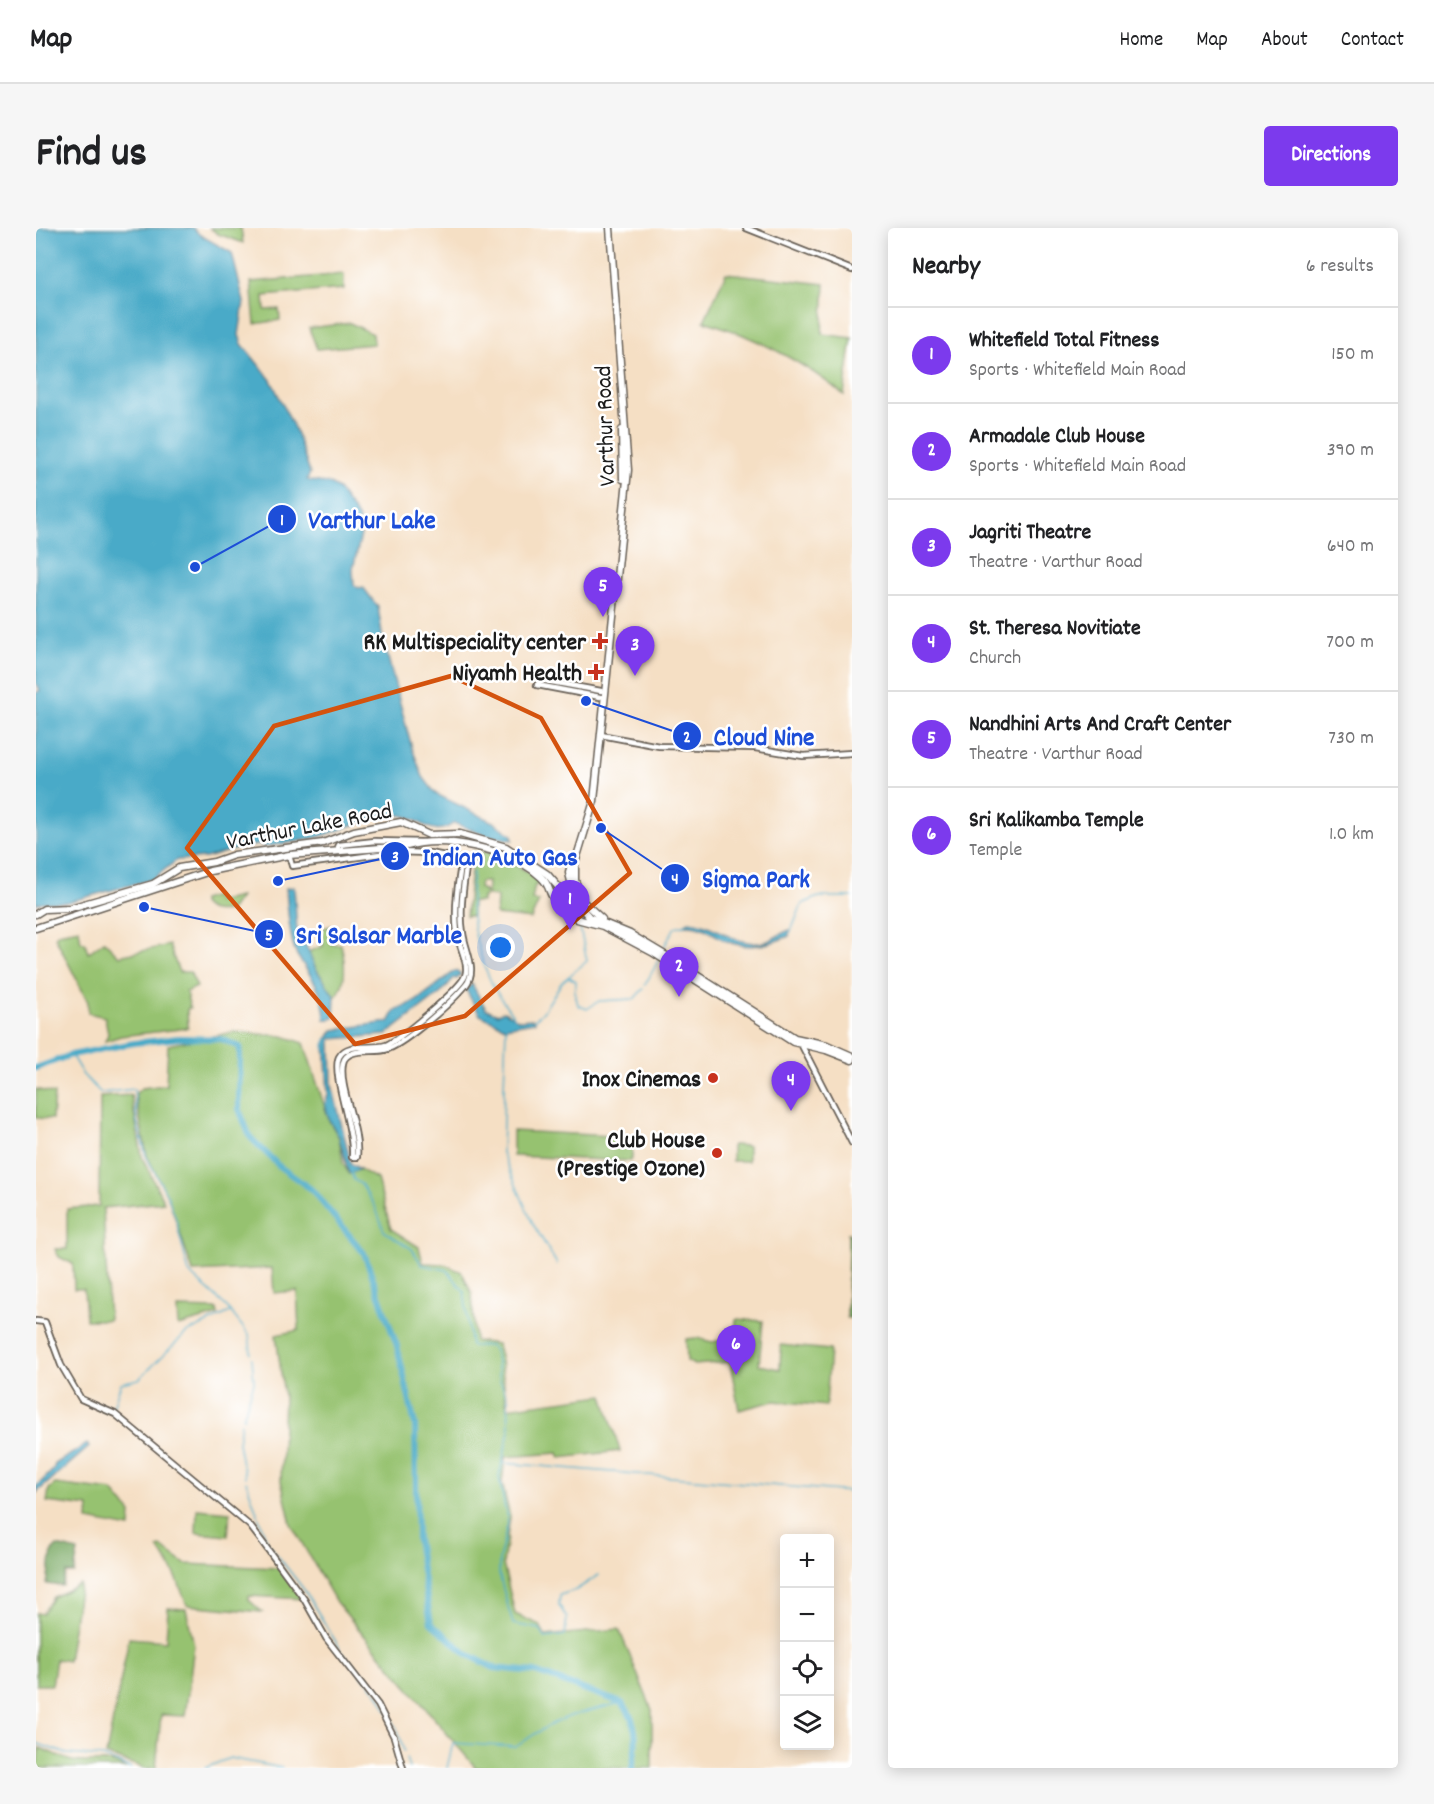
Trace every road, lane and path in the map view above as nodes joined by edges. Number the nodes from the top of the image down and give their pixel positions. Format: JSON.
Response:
{"nodes":[{"id":1,"x":608,"y":228,"type":"edge"},
{"id":2,"x":746,"y":228,"type":"edge"},
{"id":3,"x":852,"y":270,"type":"edge"},
{"id":4,"x":607,"y":643,"type":"junction"},
{"id":5,"x":601,"y":694,"type":"junction"},
{"id":6,"x":601,"y":735,"type":"junction"},
{"id":7,"x":852,"y":753,"type":"edge"},
{"id":8,"x":423,"y":842,"type":"junction"},
{"id":9,"x":407,"y":849,"type":"junction"},
{"id":10,"x":336,"y":852,"type":"junction"},
{"id":11,"x":289,"y":855,"type":"junction"},
{"id":12,"x":569,"y":873,"type":"junction"},
{"id":13,"x":543,"y":874,"type":"junction"},
{"id":14,"x":555,"y":882,"type":"junction"},
{"id":15,"x":576,"y":905,"type":"junction"},
{"id":16,"x":36,"y":914,"type":"edge"},
{"id":17,"x":36,"y":928,"type":"edge"},
{"id":18,"x":801,"y":1042,"type":"junction"},
{"id":19,"x":852,"y":1058,"type":"edge"},
{"id":20,"x":852,"y":1143,"type":"edge"},
{"id":21,"x":355,"y":1157,"type":"dead end"},
{"id":22,"x":36,"y":1321,"type":"edge"},
{"id":23,"x":403,"y":1768,"type":"edge"}],
"edges":[{"from":1,"to":4,"type":"main road","name":"Varthur Road"},
{"from":2,"to":3,"type":"street"},
{"from":4,"to":5,"type":"main road","name":"Varthur Road"},
{"from":4,"to":6,"type":"main road","name":"Varthur Road"},
{"from":5,"to":5,"type":"street"},
{"from":5,"to":12,"type":"main road","name":"Varthur Road"},
{"from":6,"to":7,"type":"street"},
{"from":6,"to":15,"type":"main road","name":"Varthur Road"},
{"from":8,"to":9,"type":"main road","name":"Varthur Lake Road"},
{"from":8,"to":10,"type":"street","name":"Varthur Lake Road"},
{"from":8,"to":13,"type":"main road","name":"Varthur Lake Road"},
{"from":9,"to":10,"type":"main road","name":"Varthur Lake Road"},
{"from":9,"to":11,"type":"street"},
{"from":9,"to":21,"type":"street"},
{"from":10,"to":11,"type":"main road","name":"Varthur Lake Road"},
{"from":11,"to":17,"type":"main road","name":"Varthur Lake Road"},
{"from":12,"to":14,"type":"main road"},
{"from":12,"to":15,"type":"main road","name":"Varthur Road"},
{"from":13,"to":14,"type":"main road","name":"Varthur Lake Road"},
{"from":13,"to":15,"type":"main road","name":"Varthur Lake Road"},
{"from":13,"to":16,"type":"main road","name":"Varthur Lake Road"},
{"from":14,"to":15,"type":"main road","name":"Varthur Lake Road"},
{"from":15,"to":18,"type":"main road"},
{"from":15,"to":18,"type":"main road"},
{"from":18,"to":19,"type":"main road"},
{"from":18,"to":20,"type":"street"},
{"from":22,"to":23,"type":"street"}]}
